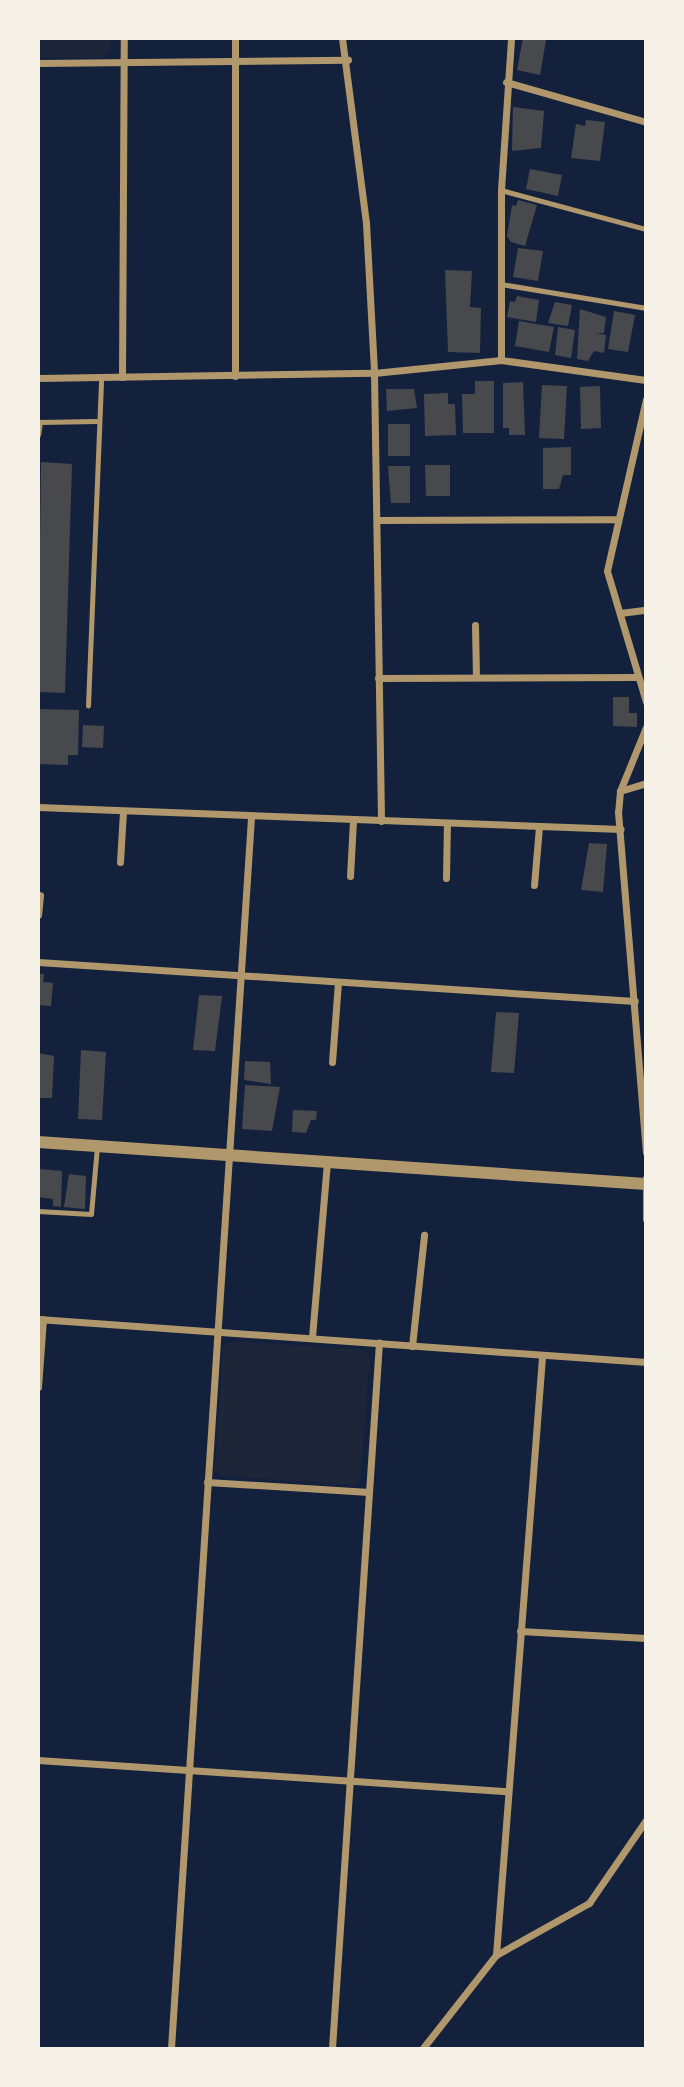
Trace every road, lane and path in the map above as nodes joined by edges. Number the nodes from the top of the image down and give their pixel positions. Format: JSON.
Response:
{"nodes":[{"id":1,"x":124,"y":38,"type":"edge"},
{"id":2,"x":235,"y":38,"type":"edge"},
{"id":3,"x":342,"y":38,"type":"edge"},
{"id":4,"x":511,"y":40,"type":"edge"},
{"id":5,"x":348,"y":60,"type":"junction"},
{"id":6,"x":235,"y":61,"type":"junction"},
{"id":7,"x":124,"y":62,"type":"junction"},
{"id":8,"x":38,"y":63,"type":"edge"},
{"id":9,"x":506,"y":82,"type":"junction"},
{"id":10,"x":646,"y":122,"type":"edge"},
{"id":11,"x":501,"y":190,"type":"junction"},
{"id":12,"x":646,"y":229,"type":"edge"},
{"id":13,"x":500,"y":284,"type":"junction"},
{"id":14,"x":646,"y":308,"type":"edge"},
{"id":15,"x":501,"y":360,"type":"junction"},
{"id":16,"x":374,"y":373,"type":"junction"},
{"id":17,"x":235,"y":376,"type":"junction"},
{"id":18,"x":101,"y":377,"type":"junction"},
{"id":19,"x":122,"y":377,"type":"junction"},
{"id":20,"x":38,"y":378,"type":"edge"},
{"id":21,"x":646,"y":380,"type":"edge"},
{"id":22,"x":646,"y":400,"type":"edge"},
{"id":23,"x":96,"y":421,"type":"junction"},
{"id":24,"x":38,"y":435,"type":"edge"},
{"id":25,"x":617,"y":519,"type":"junction"},
{"id":26,"x":377,"y":520,"type":"junction"},
{"id":27,"x":646,"y":610,"type":"edge"},
{"id":28,"x":620,"y":613,"type":"junction"},
{"id":29,"x":475,"y":625,"type":"dead end"},
{"id":30,"x":476,"y":677,"type":"junction"},
{"id":31,"x":636,"y":677,"type":"junction"},
{"id":32,"x":378,"y":678,"type":"junction"},
{"id":33,"x":646,"y":702,"type":"edge"},
{"id":34,"x":88,"y":706,"type":"dead end"},
{"id":35,"x":646,"y":727,"type":"edge"},
{"id":36,"x":646,"y":783,"type":"edge"},
{"id":37,"x":620,"y":791,"type":"junction"},
{"id":38,"x":38,"y":807,"type":"edge"},
{"id":39,"x":123,"y":811,"type":"junction"},
{"id":40,"x":251,"y":816,"type":"junction"},
{"id":41,"x":352,"y":820,"type":"junction"},
{"id":42,"x":381,"y":821,"type":"junction"},
{"id":43,"x":446,"y":823,"type":"junction"},
{"id":44,"x":538,"y":827,"type":"junction"},
{"id":45,"x":621,"y":829,"type":"junction"},
{"id":46,"x":120,"y":862,"type":"dead end"},
{"id":47,"x":350,"y":877,"type":"dead end"},
{"id":48,"x":446,"y":878,"type":"dead end"},
{"id":49,"x":534,"y":885,"type":"dead end"},
{"id":50,"x":40,"y":895,"type":"edge"},
{"id":51,"x":38,"y":915,"type":"edge"},
{"id":52,"x":38,"y":962,"type":"edge"},
{"id":53,"x":241,"y":976,"type":"junction"},
{"id":54,"x":338,"y":982,"type":"junction"},
{"id":55,"x":635,"y":1002,"type":"junction"},
{"id":56,"x":332,"y":1062,"type":"dead end"},
{"id":57,"x":38,"y":1142,"type":"edge"},
{"id":58,"x":97,"y":1146,"type":"junction"},
{"id":59,"x":646,"y":1152,"type":"edge"},
{"id":60,"x":229,"y":1156,"type":"junction"},
{"id":61,"x":327,"y":1163,"type":"junction"},
{"id":62,"x":646,"y":1178,"type":"edge"},
{"id":63,"x":645,"y":1184,"type":"edge"},
{"id":64,"x":38,"y":1211,"type":"edge"},
{"id":65,"x":646,"y":1219,"type":"edge"},
{"id":66,"x":424,"y":1235,"type":"dead end"},
{"id":67,"x":41,"y":1319,"type":"edge"},
{"id":68,"x":218,"y":1329,"type":"junction"},
{"id":69,"x":312,"y":1337,"type":"junction"},
{"id":70,"x":379,"y":1343,"type":"junction"},
{"id":71,"x":412,"y":1346,"type":"junction"},
{"id":72,"x":542,"y":1357,"type":"junction"},
{"id":73,"x":646,"y":1362,"type":"edge"},
{"id":74,"x":38,"y":1387,"type":"edge"},
{"id":75,"x":207,"y":1482,"type":"junction"},
{"id":76,"x":369,"y":1492,"type":"junction"},
{"id":77,"x":520,"y":1631,"type":"junction"},
{"id":78,"x":646,"y":1638,"type":"edge"},
{"id":79,"x":38,"y":1760,"type":"edge"},
{"id":80,"x":187,"y":1770,"type":"junction"},
{"id":81,"x":350,"y":1781,"type":"junction"},
{"id":82,"x":507,"y":1791,"type":"junction"},
{"id":83,"x":646,"y":1820,"type":"edge"},
{"id":84,"x":496,"y":1955,"type":"junction"},
{"id":85,"x":171,"y":2049,"type":"edge"},
{"id":86,"x":332,"y":2049,"type":"edge"},
{"id":87,"x":423,"y":2049,"type":"edge"}],
"edges":[{"from":1,"to":7,"type":"street"},
{"from":2,"to":6,"type":"street"},
{"from":3,"to":5,"type":"street"},
{"from":4,"to":9,"type":"street"},
{"from":5,"to":6,"type":"street"},
{"from":5,"to":16,"type":"street"},
{"from":6,"to":7,"type":"street"},
{"from":6,"to":17,"type":"street"},
{"from":7,"to":8,"type":"street"},
{"from":7,"to":19,"type":"street"},
{"from":9,"to":10,"type":"street"},
{"from":9,"to":11,"type":"street"},
{"from":11,"to":12,"type":"lane"},
{"from":11,"to":13,"type":"street"},
{"from":13,"to":14,"type":"lane"},
{"from":13,"to":15,"type":"street"},
{"from":15,"to":16,"type":"street"},
{"from":15,"to":21,"type":"street"},
{"from":16,"to":17,"type":"street"},
{"from":16,"to":26,"type":"street"},
{"from":17,"to":19,"type":"street"},
{"from":18,"to":19,"type":"street"},
{"from":18,"to":20,"type":"street"},
{"from":18,"to":23,"type":"lane"},
{"from":22,"to":25,"type":"street"},
{"from":23,"to":24,"type":"lane"},
{"from":23,"to":34,"type":"lane"},
{"from":25,"to":26,"type":"street"},
{"from":25,"to":28,"type":"street"},
{"from":26,"to":32,"type":"street"},
{"from":27,"to":28,"type":"street"},
{"from":28,"to":31,"type":"street"},
{"from":29,"to":30,"type":"street"},
{"from":30,"to":31,"type":"street"},
{"from":30,"to":32,"type":"street"},
{"from":31,"to":33,"type":"street"},
{"from":32,"to":42,"type":"street"},
{"from":35,"to":37,"type":"street"},
{"from":36,"to":37,"type":"street"},
{"from":37,"to":45,"type":"street"},
{"from":38,"to":39,"type":"street"},
{"from":39,"to":40,"type":"street"},
{"from":39,"to":46,"type":"street"},
{"from":40,"to":41,"type":"street"},
{"from":40,"to":53,"type":"street"},
{"from":41,"to":42,"type":"street"},
{"from":41,"to":47,"type":"street"},
{"from":42,"to":43,"type":"street"},
{"from":43,"to":44,"type":"street"},
{"from":43,"to":48,"type":"street"},
{"from":44,"to":45,"type":"street"},
{"from":44,"to":49,"type":"street"},
{"from":45,"to":55,"type":"street"},
{"from":50,"to":51,"type":"street"},
{"from":52,"to":53,"type":"street"},
{"from":53,"to":54,"type":"street"},
{"from":53,"to":60,"type":"street"},
{"from":54,"to":55,"type":"street"},
{"from":54,"to":56,"type":"street"},
{"from":55,"to":59,"type":"street"},
{"from":57,"to":58,"type":"street"},
{"from":58,"to":60,"type":"street"},
{"from":58,"to":64,"type":"lane"},
{"from":60,"to":61,"type":"street"},
{"from":60,"to":68,"type":"street"},
{"from":61,"to":63,"type":"street"},
{"from":61,"to":69,"type":"street"},
{"from":62,"to":63,"type":"street"},
{"from":63,"to":65,"type":"street"},
{"from":66,"to":71,"type":"street"},
{"from":67,"to":68,"type":"street"},
{"from":67,"to":74,"type":"street"},
{"from":68,"to":69,"type":"street"},
{"from":68,"to":75,"type":"street"},
{"from":69,"to":70,"type":"street"},
{"from":70,"to":71,"type":"street"},
{"from":70,"to":76,"type":"street"},
{"from":71,"to":72,"type":"street"},
{"from":72,"to":73,"type":"street"},
{"from":72,"to":77,"type":"street"},
{"from":75,"to":76,"type":"street"},
{"from":75,"to":80,"type":"street"},
{"from":76,"to":81,"type":"street"},
{"from":77,"to":78,"type":"street"},
{"from":77,"to":82,"type":"street"},
{"from":79,"to":80,"type":"street"},
{"from":80,"to":81,"type":"street"},
{"from":80,"to":85,"type":"street"},
{"from":81,"to":82,"type":"street"},
{"from":81,"to":86,"type":"street"},
{"from":82,"to":84,"type":"street"},
{"from":83,"to":84,"type":"street"},
{"from":84,"to":87,"type":"street"}]}
